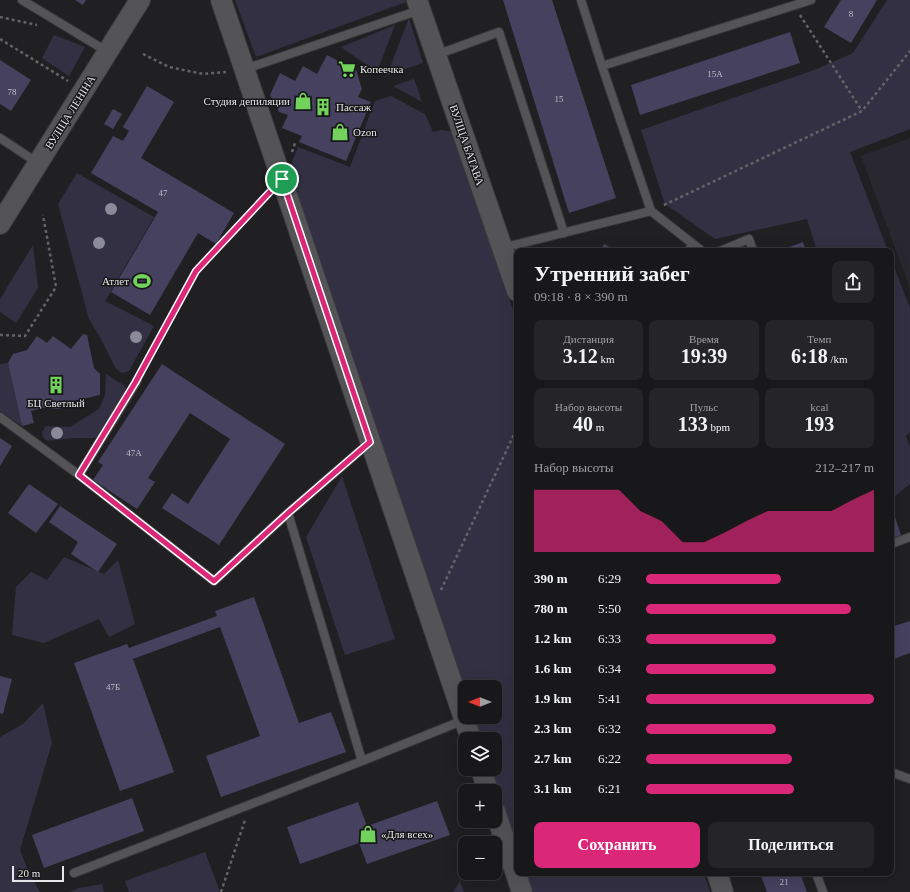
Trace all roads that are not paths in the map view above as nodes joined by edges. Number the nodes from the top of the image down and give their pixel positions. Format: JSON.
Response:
{"nodes":[{"id":1,"x":22,"y":0,"type":"edge"},
{"id":2,"x":140,"y":0,"type":"edge"},
{"id":3,"x":221,"y":0,"type":"edge"},
{"id":4,"x":581,"y":0,"type":"edge"},
{"id":5,"x":811,"y":0,"type":"edge"},
{"id":6,"x":419,"y":5,"type":"edge"},
{"id":7,"x":108,"y":52,"type":"junction"},
{"id":8,"x":436,"y":55,"type":"junction"},
{"id":9,"x":602,"y":66,"type":"junction"},
{"id":10,"x":244,"y":69,"type":"junction"},
{"id":11,"x":0,"y":138,"type":"edge"},
{"id":12,"x":38,"y":164,"type":"junction"},
{"id":13,"x":651,"y":211,"type":"junction"},
{"id":14,"x":0,"y":224,"type":"edge"},
{"id":15,"x":564,"y":233,"type":"junction"},
{"id":16,"x":693,"y":244,"type":"junction"},
{"id":17,"x":502,"y":248,"type":"junction"},
{"id":18,"x":690,"y":248,"type":"edge"},
{"id":19,"x":698,"y":248,"type":"edge"},
{"id":20,"x":727,"y":248,"type":"edge"},
{"id":21,"x":752,"y":248,"type":"edge"},
{"id":22,"x":514,"y":282,"type":"edge"},
{"id":23,"x":136,"y":382,"type":"road end"},
{"id":24,"x":0,"y":418,"type":"edge"},
{"id":25,"x":370,"y":442,"type":"junction"},
{"id":26,"x":79,"y":475,"type":"junction"},
{"id":27,"x":288,"y":513,"type":"junction"},
{"id":28,"x":910,"y":537,"type":"edge"},
{"id":29,"x":894,"y":543,"type":"edge"},
{"id":30,"x":458,"y":702,"type":"edge"},
{"id":31,"x":458,"y":722,"type":"edge"},
{"id":32,"x":362,"y":761,"type":"junction"},
{"id":33,"x":894,"y":773,"type":"edge"},
{"id":34,"x":910,"y":779,"type":"edge"},
{"id":35,"x":501,"y":828,"type":"edge"},
{"id":36,"x":514,"y":868,"type":"edge"},
{"id":37,"x":74,"y":873,"type":"dead end"},
{"id":38,"x":517,"y":876,"type":"edge"},
{"id":39,"x":718,"y":876,"type":"edge"},
{"id":40,"x":817,"y":876,"type":"edge"},
{"id":41,"x":522,"y":892,"type":"edge"},
{"id":42,"x":723,"y":892,"type":"edge"},
{"id":43,"x":823,"y":892,"type":"edge"}],
"edges":[{"from":1,"to":7,"type":"lane"},
{"from":2,"to":7,"type":"street","name":"ВУЛІЦА ЛЕНІНА"},
{"from":3,"to":10,"type":"street"},
{"from":4,"to":9,"type":"lane"},
{"from":5,"to":9,"type":"lane"},
{"from":6,"to":8,"type":"street","name":"ВУЛІЦА БАТАВА"},
{"from":6,"to":10,"type":"lane"},
{"from":7,"to":12,"type":"street","name":"ВУЛІЦА ЛЕНІНА"},
{"from":8,"to":15,"type":"lane"},
{"from":8,"to":17,"type":"street","name":"ВУЛІЦА БАТАВА"},
{"from":9,"to":13,"type":"lane"},
{"from":10,"to":25,"type":"street"},
{"from":11,"to":12,"type":"lane"},
{"from":12,"to":14,"type":"street","name":"ВУЛІЦА ЛЕНІНА"},
{"from":13,"to":15,"type":"lane"},
{"from":13,"to":16,"type":"lane"},
{"from":15,"to":17,"type":"lane"},
{"from":16,"to":18,"type":"lane"},
{"from":16,"to":19,"type":"lane"},
{"from":17,"to":22,"type":"street","name":"ВУЛІЦА БАТАВА"},
{"from":20,"to":21,"type":"lane"},
{"from":23,"to":26,"type":"lane"},
{"from":24,"to":26,"type":"lane"},
{"from":25,"to":27,"type":"lane"},
{"from":25,"to":30,"type":"street"},
{"from":26,"to":27,"type":"lane"},
{"from":27,"to":32,"type":"lane"},
{"from":28,"to":29,"type":"lane"},
{"from":31,"to":32,"type":"lane"},
{"from":32,"to":37,"type":"lane"},
{"from":33,"to":34,"type":"lane"},
{"from":35,"to":36,"type":"street"},
{"from":38,"to":41,"type":"street"},
{"from":39,"to":42,"type":"street"},
{"from":40,"to":43,"type":"lane"}]}
